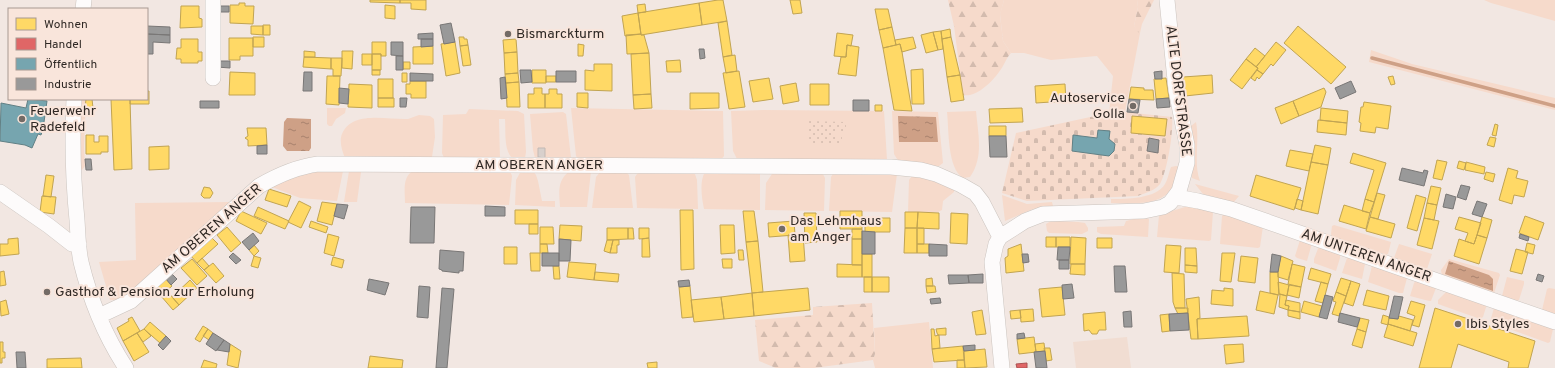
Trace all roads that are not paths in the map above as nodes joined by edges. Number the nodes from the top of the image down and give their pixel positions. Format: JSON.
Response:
{"nodes":[{"id":1,"x":213,"y":0,"type":"edge"},
{"id":2,"x":1167,"y":0,"type":"edge"},
{"id":3,"x":212,"y":78,"type":"dead end"},
{"id":4,"x":74,"y":100,"type":"edge"},
{"id":5,"x":0,"y":192,"type":"edge"},
{"id":6,"x":1176,"y":198,"type":"junction"},
{"id":7,"x":1000,"y":237,"type":"junction"},
{"id":8,"x":79,"y":245,"type":"junction"},
{"id":9,"x":98,"y":316,"type":"junction"},
{"id":10,"x":1555,"y":322,"type":"edge"},
{"id":11,"x":126,"y":368,"type":"edge"},
{"id":12,"x":1002,"y":368,"type":"edge"}],
"edges":[{"from":1,"to":3,"type":"street"},
{"from":2,"to":6,"type":"street","name":"ALTE DORFSTRASSE"},
{"from":4,"to":8,"type":"street"},
{"from":5,"to":8,"type":"street"},
{"from":6,"to":7,"type":"street"},
{"from":6,"to":10,"type":"street","name":"AM UNTEREN ANGER"},
{"from":7,"to":9,"type":"street","name":"AM OBEREN ANGER"},
{"from":7,"to":12,"type":"street"},
{"from":8,"to":9,"type":"street"},
{"from":9,"to":11,"type":"street"}]}
